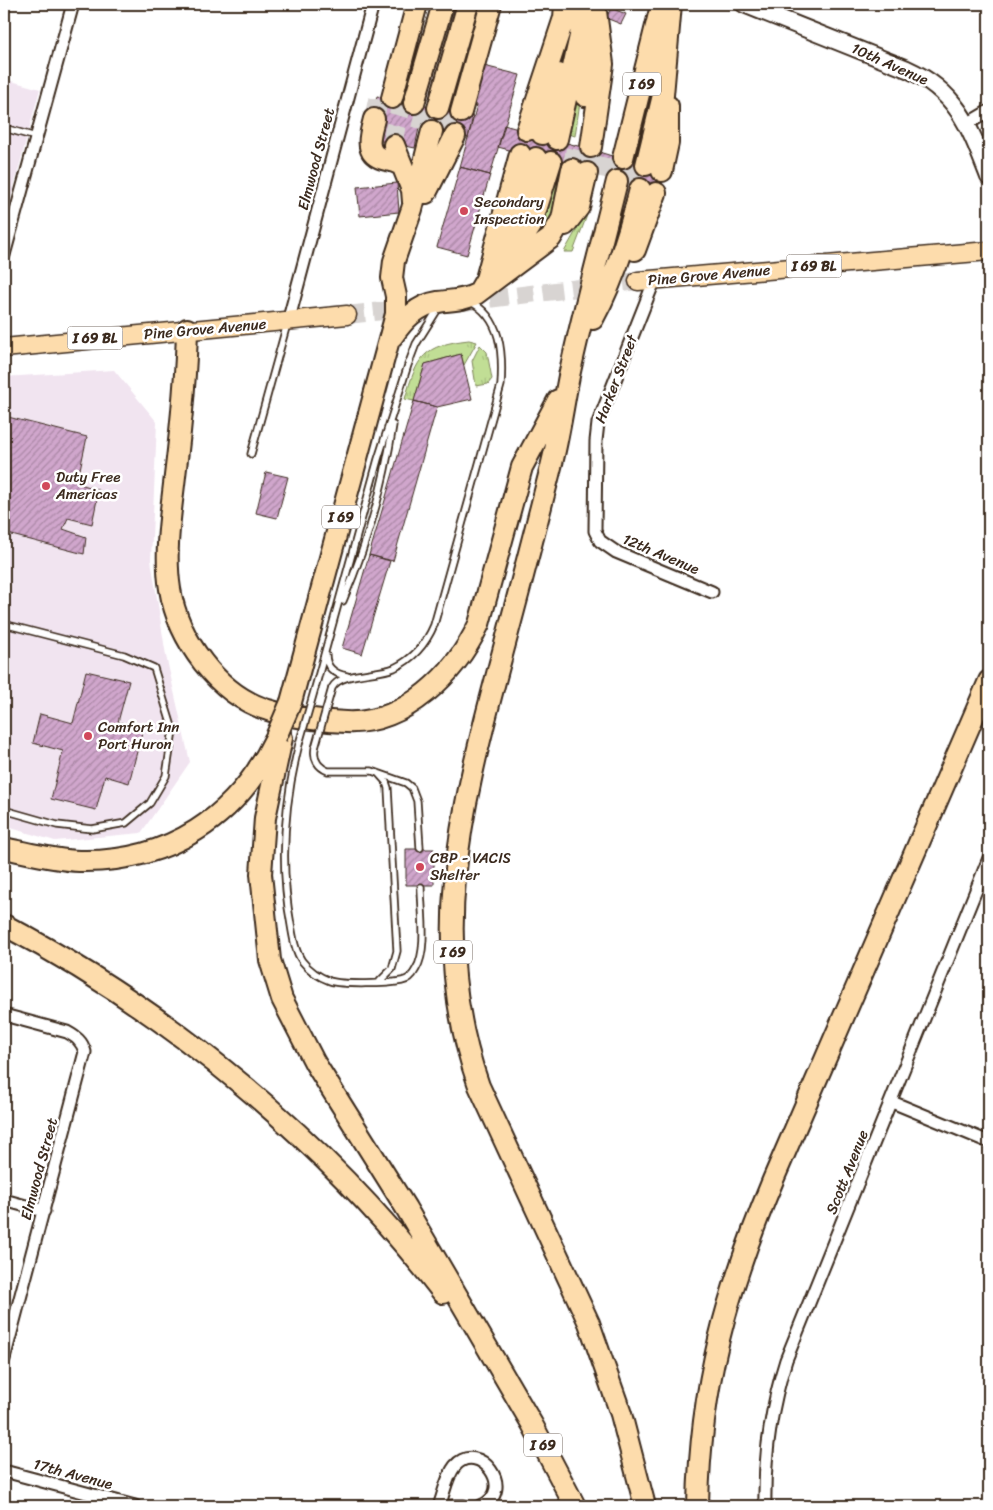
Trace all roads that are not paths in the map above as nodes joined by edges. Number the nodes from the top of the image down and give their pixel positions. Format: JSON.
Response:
{"nodes":[{"id":1,"x":72,"y":4,"type":"edge"},
{"id":2,"x":373,"y":4,"type":"edge"},
{"id":3,"x":405,"y":4,"type":"edge"},
{"id":4,"x":418,"y":4,"type":"edge"},
{"id":5,"x":430,"y":4,"type":"edge"},
{"id":6,"x":443,"y":4,"type":"edge"},
{"id":7,"x":455,"y":4,"type":"edge"},
{"id":8,"x":468,"y":4,"type":"edge"},
{"id":9,"x":480,"y":4,"type":"edge"},
{"id":10,"x":491,"y":4,"type":"edge"},
{"id":11,"x":565,"y":4,"type":"edge"},
{"id":12,"x":574,"y":4,"type":"edge"},
{"id":13,"x":584,"y":4,"type":"edge"},
{"id":14,"x":595,"y":4,"type":"edge"},
{"id":15,"x":744,"y":4,"type":"edge"},
{"id":16,"x":660,"y":6,"type":"edge"},
{"id":17,"x":765,"y":8,"type":"edge"},
{"id":18,"x":420,"y":104,"type":"junction"},
{"id":19,"x":989,"y":111,"type":"edge"},
{"id":20,"x":374,"y":119,"type":"tunnel mouth"},
{"id":21,"x":967,"y":124,"type":"junction"},
{"id":22,"x":4,"y":128,"type":"edge"},
{"id":23,"x":438,"y":133,"type":"tunnel mouth"},
{"id":24,"x":542,"y":134,"type":"junction"},
{"id":25,"x":36,"y":136,"type":"junction"},
{"id":26,"x":406,"y":171,"type":"junction"},
{"id":27,"x":989,"y":177,"type":"edge"},
{"id":28,"x":615,"y":181,"type":"junction"},
{"id":29,"x":8,"y":219,"type":"edge"},
{"id":30,"x":989,"y":251,"type":"edge"},
{"id":31,"x":4,"y":254,"type":"edge"},
{"id":32,"x":647,"y":280,"type":"joint"},
{"id":33,"x":468,"y":296,"type":"junction"},
{"id":34,"x":347,"y":315,"type":"tunnel mouth"},
{"id":35,"x":593,"y":319,"type":"junction"},
{"id":36,"x":288,"y":322,"type":"junction"},
{"id":37,"x":187,"y":329,"type":"junction"},
{"id":38,"x":576,"y":347,"type":"junction"},
{"id":39,"x":4,"y":348,"type":"edge"},
{"id":40,"x":386,"y":350,"type":"junction"},
{"id":41,"x":569,"y":375,"type":"junction"},
{"id":42,"x":395,"y":410,"type":"junction"},
{"id":43,"x":251,"y":454,"type":"dead end"},
{"id":44,"x":600,"y":541,"type":"joint"},
{"id":45,"x":712,"y":592,"type":"dead end"},
{"id":46,"x":338,"y":612,"type":"junction"},
{"id":47,"x":4,"y":624,"type":"edge"},
{"id":48,"x":326,"y":651,"type":"junction"},
{"id":49,"x":351,"y":677,"type":"junction"},
{"id":50,"x":989,"y":681,"type":"edge"},
{"id":51,"x":301,"y":692,"type":"junction"},
{"id":52,"x":286,"y":740,"type":"junction"},
{"id":53,"x":378,"y":774,"type":"junction"},
{"id":54,"x":4,"y":810,"type":"edge"},
{"id":55,"x":4,"y":848,"type":"edge"},
{"id":56,"x":420,"y":848,"type":"dead end"},
{"id":57,"x":989,"y":858,"type":"edge"},
{"id":58,"x":421,"y":887,"type":"dead end"},
{"id":59,"x":4,"y":925,"type":"edge"},
{"id":60,"x":378,"y":982,"type":"junction"},
{"id":61,"x":4,"y":1015,"type":"edge"},
{"id":62,"x":892,"y":1102,"type":"junction"},
{"id":63,"x":989,"y":1142,"type":"edge"},
{"id":64,"x":4,"y":1200,"type":"edge"},
{"id":65,"x":44,"y":1211,"type":"junction"},
{"id":66,"x":4,"y":1359,"type":"edge"},
{"id":67,"x":507,"y":1385,"type":"junction"},
{"id":68,"x":4,"y":1471,"type":"edge"},
{"id":69,"x":135,"y":1506,"type":"edge"},
{"id":70,"x":439,"y":1506,"type":"edge"},
{"id":71,"x":452,"y":1506,"type":"edge"},
{"id":72,"x":464,"y":1506,"type":"edge"},
{"id":73,"x":481,"y":1506,"type":"edge"},
{"id":74,"x":575,"y":1506,"type":"edge"},
{"id":75,"x":645,"y":1506,"type":"edge"},
{"id":76,"x":698,"y":1506,"type":"edge"},
{"id":77,"x":765,"y":1506,"type":"edge"}],
"edges":[{"from":1,"to":25,"type":"street"},
{"from":2,"to":36,"type":"street","name":"Elmwood Street"},
{"from":3,"to":18,"type":"highway"},
{"from":4,"to":18,"type":"highway"},
{"from":5,"to":18,"type":"highway"},
{"from":6,"to":18,"type":"highway"},
{"from":7,"to":18,"type":"highway"},
{"from":8,"to":18,"type":"highway"},
{"from":9,"to":18,"type":"highway"},
{"from":10,"to":18,"type":"highway"},
{"from":11,"to":24,"type":"highway"},
{"from":12,"to":24,"type":"highway"},
{"from":13,"to":14,"type":"highway","number":"I 69"},
{"from":13,"to":24,"type":"highway","number":"I 69"},
{"from":15,"to":17,"type":"street","name":"10th Avenue"},
{"from":16,"to":16,"type":"highway","number":"I 69"},
{"from":17,"to":21,"type":"street","name":"10th Avenue"},
{"from":19,"to":21,"type":"street"},
{"from":20,"to":26,"type":"highway"},
{"from":21,"to":27,"type":"street","name":"10th Avenue"},
{"from":22,"to":25,"type":"lane"},
{"from":23,"to":26,"type":"highway","number":"I 69"},
{"from":25,"to":29,"type":"street"},
{"from":26,"to":40,"type":"highway","number":"I 69"},
{"from":28,"to":33,"type":"highway","number":"I 69"},
{"from":28,"to":35,"type":"highway"},
{"from":28,"to":35,"type":"highway"},
{"from":28,"to":38,"type":"highway","number":"I 69"},
{"from":29,"to":31,"type":"street"},
{"from":30,"to":32,"type":"main road","name":"Pine Grove Avenue","number":"I 69 BL"},
{"from":32,"to":44,"type":"street","name":"Harker Street"},
{"from":33,"to":33,"type":"highway"},
{"from":33,"to":40,"type":"highway","number":"I 69"},
{"from":33,"to":42,"type":"lane"},
{"from":33,"to":49,"type":"lane"},
{"from":34,"to":36,"type":"main road","name":"Pine Grove Avenue","number":"I 69 BL"},
{"from":35,"to":38,"type":"highway"},
{"from":36,"to":37,"type":"main road","name":"Pine Grove Avenue","number":"I 69 BL"},
{"from":36,"to":43,"type":"lane"},
{"from":37,"to":39,"type":"main road","name":"Pine Grove Avenue","number":"I 69 BL"},
{"from":37,"to":41,"type":"highway"},
{"from":38,"to":41,"type":"highway","number":"I 69"},
{"from":40,"to":51,"type":"highway","number":"I 69"},
{"from":41,"to":75,"type":"highway","number":"I 69"},
{"from":42,"to":46,"type":"lane"},
{"from":42,"to":46,"type":"lane"},
{"from":44,"to":45,"type":"street","name":"12th Avenue"},
{"from":46,"to":48,"type":"lane"},
{"from":47,"to":54,"type":"lane"},
{"from":48,"to":49,"type":"lane"},
{"from":48,"to":51,"type":"lane"},
{"from":49,"to":53,"type":"lane","bridge":true},
{"from":50,"to":76,"type":"highway"},
{"from":51,"to":52,"type":"highway","number":"I 69","bridge":true},
{"from":51,"to":52,"type":"lane","bridge":true},
{"from":52,"to":55,"type":"highway"},
{"from":52,"to":60,"type":"lane"},
{"from":52,"to":67,"type":"highway","number":"I 69"},
{"from":53,"to":56,"type":"lane"},
{"from":53,"to":60,"type":"lane"},
{"from":57,"to":62,"type":"street","name":"Scott Avenue"},
{"from":58,"to":60,"type":"lane"},
{"from":59,"to":67,"type":"highway"},
{"from":61,"to":65,"type":"street","name":"Elmwood Street"},
{"from":62,"to":63,"type":"street"},
{"from":62,"to":77,"type":"street","name":"Scott Avenue"},
{"from":64,"to":65,"type":"street"},
{"from":65,"to":66,"type":"street","name":"Elmwood Street"},
{"from":67,"to":74,"type":"highway","number":"I 69"},
{"from":68,"to":69,"type":"street","name":"17th Avenue"},
{"from":70,"to":73,"type":"street"},
{"from":71,"to":72,"type":"street"}]}
